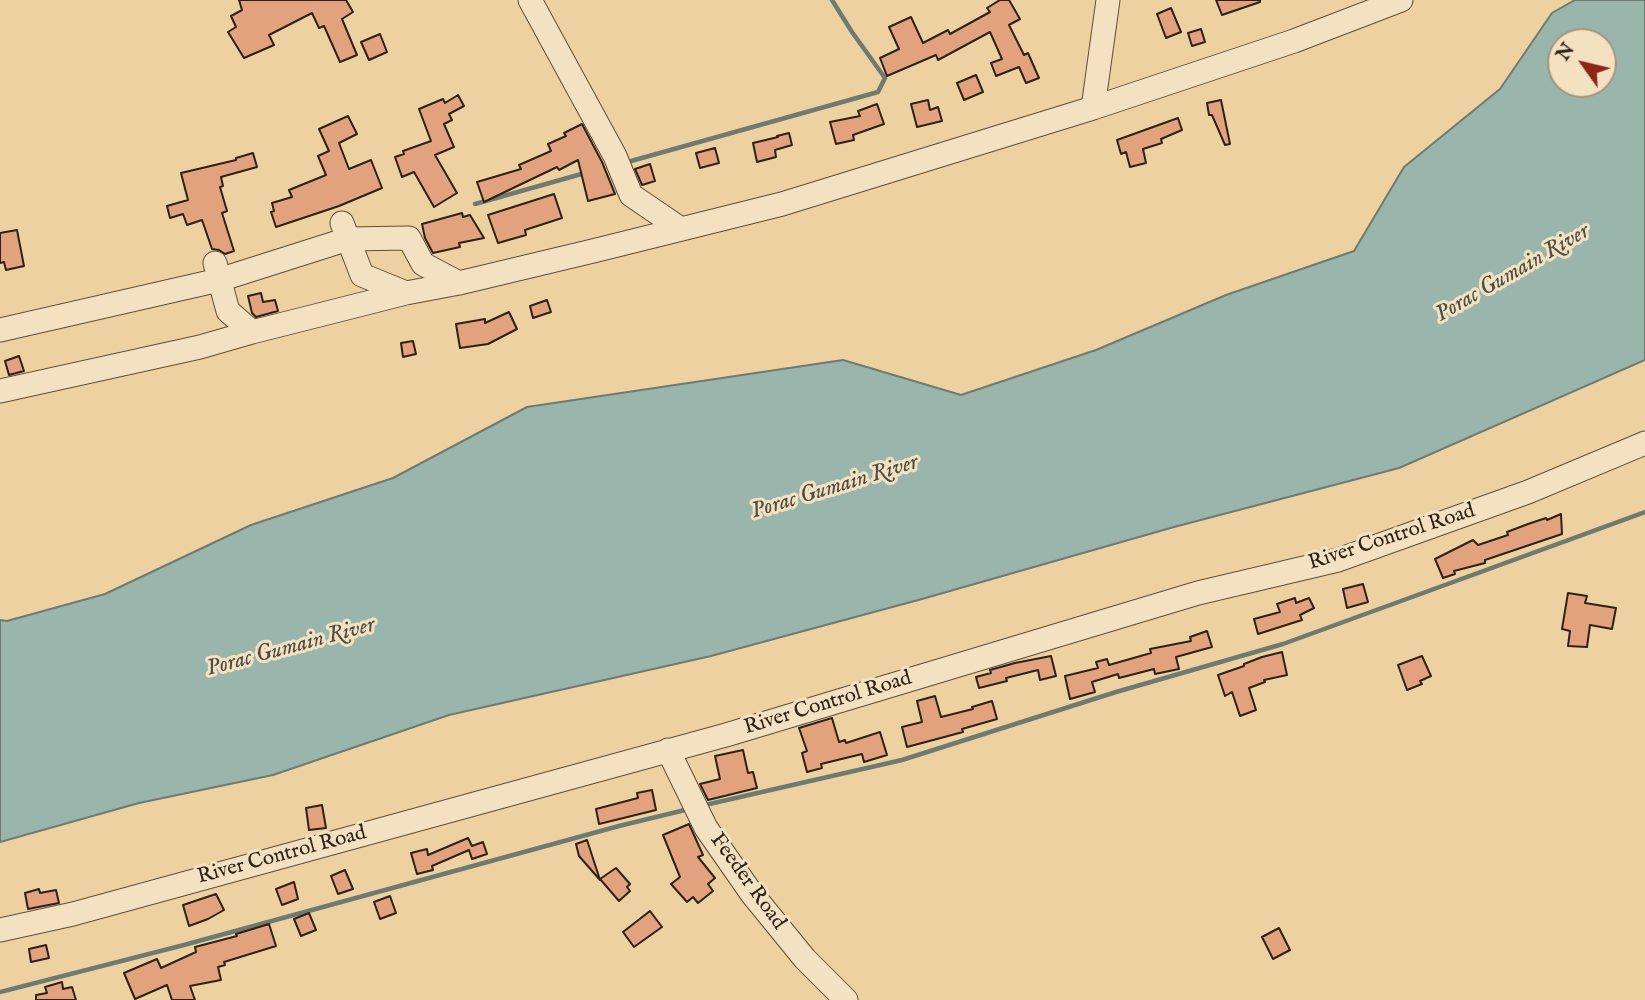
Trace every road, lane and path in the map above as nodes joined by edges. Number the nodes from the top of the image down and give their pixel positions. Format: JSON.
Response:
{"nodes":[{"id":1,"x":530,"y":0,"type":"edge"},
{"id":2,"x":1108,"y":0,"type":"edge"},
{"id":3,"x":1401,"y":0,"type":"edge"},
{"id":4,"x":1093,"y":108,"type":"junction"},
{"id":5,"x":681,"y":229,"type":"junction"},
{"id":6,"x":345,"y":231,"type":"junction"},
{"id":7,"x":217,"y":271,"type":"junction"},
{"id":8,"x":459,"y":282,"type":"junction"},
{"id":9,"x":405,"y":293,"type":"junction"},
{"id":10,"x":0,"y":330,"type":"edge"},
{"id":11,"x":252,"y":332,"type":"junction"},
{"id":12,"x":0,"y":391,"type":"edge"},
{"id":13,"x":1645,"y":443,"type":"edge"},
{"id":14,"x":668,"y":750,"type":"junction"},
{"id":15,"x":0,"y":930,"type":"edge"},
{"id":16,"x":846,"y":1000,"type":"edge"}],
"edges":[{"from":1,"to":5,"type":"street"},
{"from":2,"to":4,"type":"street"},
{"from":3,"to":4,"type":"street"},
{"from":4,"to":5,"type":"street"},
{"from":5,"to":8,"type":"street"},
{"from":6,"to":7,"type":"street"},
{"from":6,"to":8,"type":"street"},
{"from":6,"to":9,"type":"street"},
{"from":7,"to":10,"type":"street"},
{"from":7,"to":11,"type":"street"},
{"from":8,"to":9,"type":"street"},
{"from":9,"to":11,"type":"street"},
{"from":11,"to":12,"type":"street"},
{"from":13,"to":14,"type":"street","name":"River Control Road"},
{"from":14,"to":15,"type":"street","name":"River Control Road"},
{"from":14,"to":16,"type":"street","name":"Feeder Road"}]}
